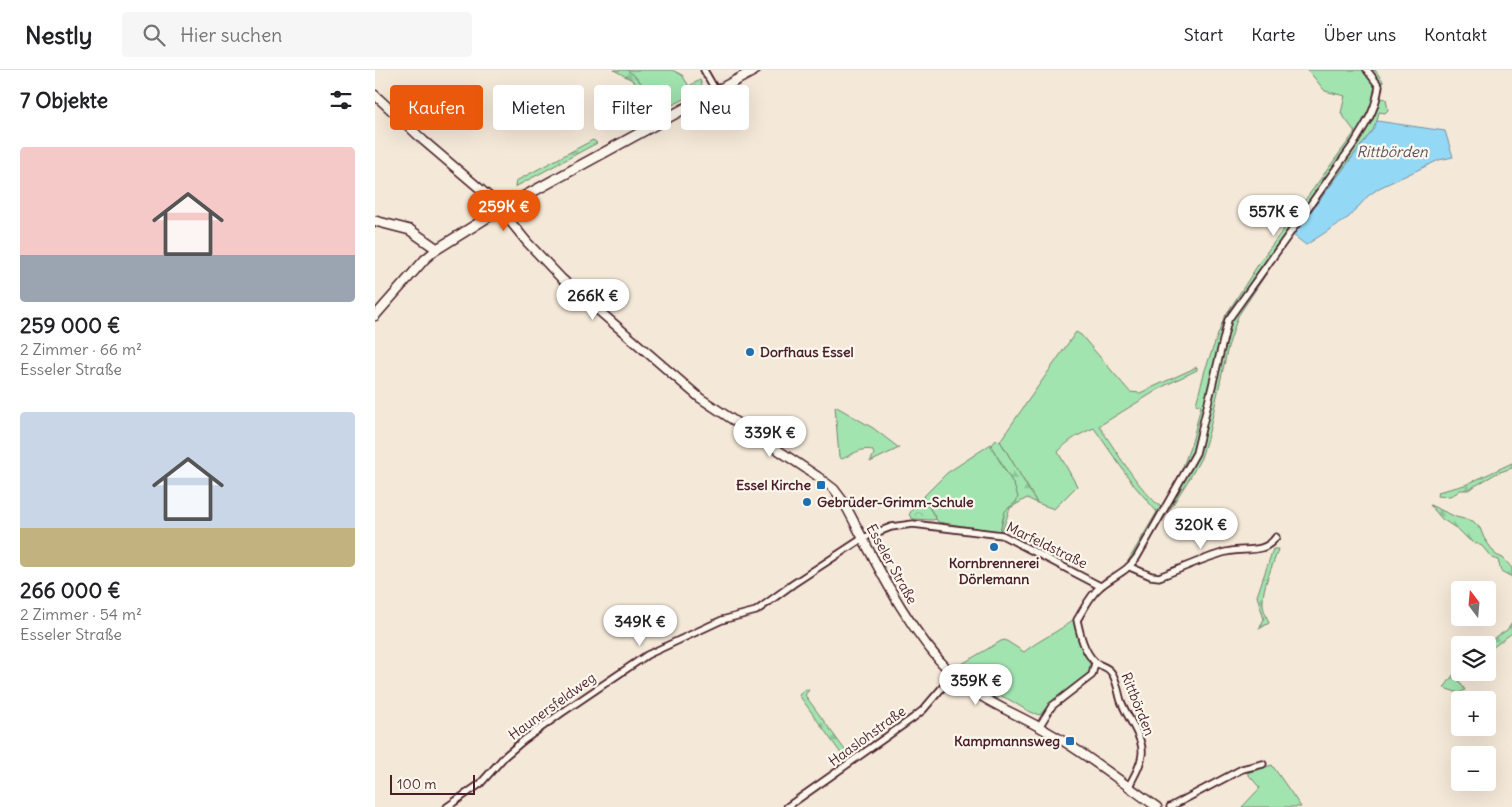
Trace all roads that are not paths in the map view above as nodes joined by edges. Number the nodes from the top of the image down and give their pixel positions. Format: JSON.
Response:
{"nodes":[{"id":1,"x":703,"y":70,"type":"edge"},
{"id":2,"x":755,"y":70,"type":"edge"},
{"id":3,"x":1367,"y":70,"type":"edge"},
{"id":4,"x":712,"y":85,"type":"edge"},
{"id":5,"x":728,"y":85,"type":"edge"},
{"id":6,"x":375,"y":95,"type":"edge"},
{"id":7,"x":681,"y":111,"type":"edge"},
{"id":8,"x":501,"y":209,"type":"junction"},
{"id":9,"x":375,"y":221,"type":"edge"},
{"id":10,"x":437,"y":249,"type":"junction"},
{"id":11,"x":375,"y":316,"type":"edge"},
{"id":12,"x":1276,"y":537,"type":"dead end"},
{"id":13,"x":863,"y":538,"type":"junction"},
{"id":14,"x":1129,"y":567,"type":"junction"},
{"id":15,"x":1100,"y":586,"type":"junction"},
{"id":16,"x":1095,"y":663,"type":"junction"},
{"id":17,"x":953,"y":675,"type":"junction"},
{"id":18,"x":1039,"y":727,"type":"junction"},
{"id":19,"x":1263,"y":764,"type":"dead end"},
{"id":20,"x":1129,"y":786,"type":"junction"},
{"id":21,"x":447,"y":807,"type":"edge"},
{"id":22,"x":787,"y":807,"type":"edge"},
{"id":23,"x":1157,"y":807,"type":"edge"},
{"id":24,"x":1170,"y":807,"type":"edge"}],
"edges":[{"from":1,"to":4,"type":"street"},
{"from":2,"to":5,"type":"main road"},
{"from":3,"to":14,"type":"street","name":"Rittbörden"},
{"from":6,"to":8,"type":"main road","name":"Esseler Straße"},
{"from":7,"to":8,"type":"main road"},
{"from":8,"to":10,"type":"main road"},
{"from":8,"to":13,"type":"main road","name":"Esseler Straße"},
{"from":9,"to":10,"type":"main road"},
{"from":10,"to":11,"type":"main road"},
{"from":12,"to":14,"type":"street"},
{"from":13,"to":15,"type":"street","name":"Marfeldstraße"},
{"from":13,"to":17,"type":"main road","name":"Esseler Straße"},
{"from":13,"to":21,"type":"street","name":"Haunersfeldweg"},
{"from":14,"to":15,"type":"street","name":"Rittbörden"},
{"from":15,"to":16,"type":"street","name":"Rittbörden"},
{"from":16,"to":18,"type":"street"},
{"from":16,"to":20,"type":"street","name":"Rittbörden"},
{"from":17,"to":18,"type":"main road","name":"Esseler Straße"},
{"from":17,"to":22,"type":"street","name":"Haaslohstraße"},
{"from":18,"to":20,"type":"main road","name":"Esseler Straße"},
{"from":19,"to":24,"type":"street"},
{"from":20,"to":23,"type":"main road","name":"Esseler Straße"}]}
